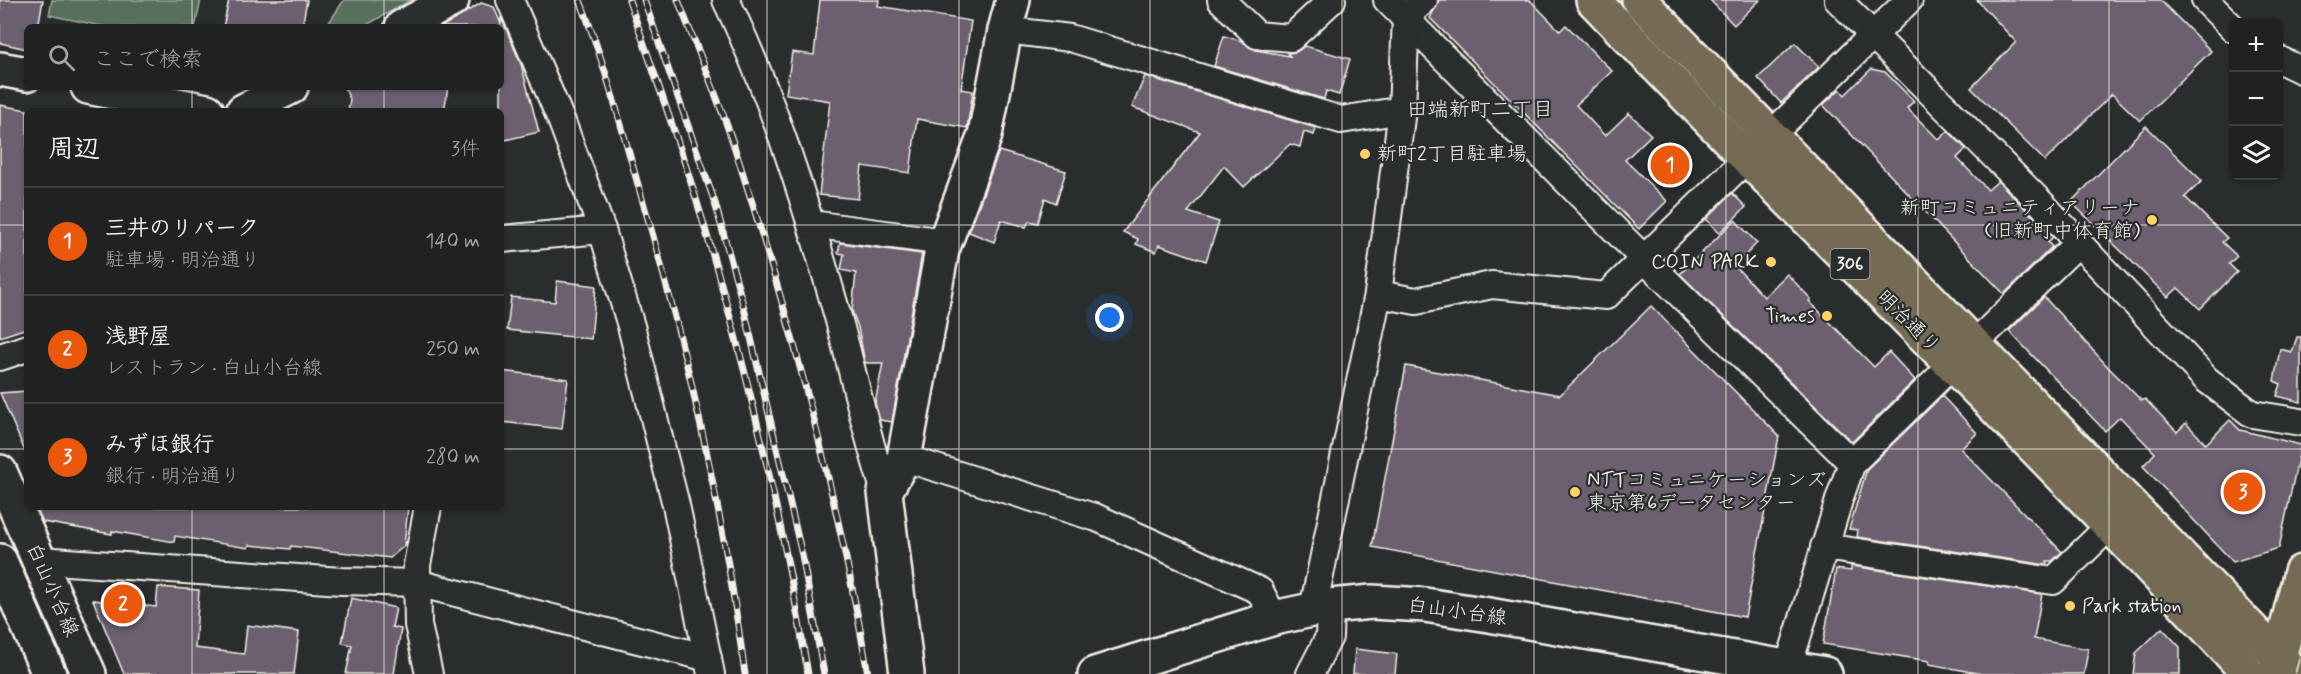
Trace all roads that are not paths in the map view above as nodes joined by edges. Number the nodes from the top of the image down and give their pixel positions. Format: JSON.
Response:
{"nodes":[{"id":1,"x":452,"y":0,"type":"edge"},
{"id":2,"x":510,"y":0,"type":"edge"},
{"id":3,"x":726,"y":0,"type":"edge"},
{"id":4,"x":1221,"y":0,"type":"edge"},
{"id":5,"x":1332,"y":0,"type":"edge"},
{"id":6,"x":1386,"y":0,"type":"edge"},
{"id":7,"x":1593,"y":0,"type":"edge"},
{"id":8,"x":1639,"y":0,"type":"edge"},
{"id":9,"x":1838,"y":0,"type":"edge"},
{"id":10,"x":1909,"y":0,"type":"edge"},
{"id":11,"x":2205,"y":0,"type":"edge"},
{"id":12,"x":1415,"y":9,"type":"edge"},
{"id":13,"x":1009,"y":15,"type":"edge"},
{"id":14,"x":408,"y":24,"type":"edge"},
{"id":15,"x":2229,"y":24,"type":"edge"},
{"id":16,"x":1872,"y":35,"type":"junction"},
{"id":17,"x":2283,"y":61,"type":"edge"},
{"id":18,"x":0,"y":69,"type":"edge"},
{"id":19,"x":2301,"y":70,"type":"edge"},
{"id":20,"x":24,"y":73,"type":"edge"},
{"id":21,"x":101,"y":90,"type":"edge"},
{"id":22,"x":285,"y":90,"type":"edge"},
{"id":23,"x":181,"y":108,"type":"edge"},
{"id":24,"x":249,"y":108,"type":"edge"},
{"id":25,"x":1402,"y":111,"type":"junction"},
{"id":26,"x":1769,"y":135,"type":"junction"},
{"id":27,"x":1745,"y":159,"type":"junction"},
{"id":28,"x":811,"y":224,"type":"junction"},
{"id":29,"x":602,"y":230,"type":"junction"},
{"id":30,"x":504,"y":239,"type":"edge"},
{"id":31,"x":945,"y":242,"type":"junction"},
{"id":32,"x":2078,"y":243,"type":"junction"},
{"id":33,"x":1643,"y":258,"type":"junction"},
{"id":34,"x":1378,"y":294,"type":"junction"},
{"id":35,"x":24,"y":349,"type":"edge"},
{"id":36,"x":1963,"y":355,"type":"junction"},
{"id":37,"x":0,"y":357,"type":"edge"},
{"id":38,"x":2301,"y":422,"type":"edge"},
{"id":39,"x":904,"y":458,"type":"junction"},
{"id":40,"x":1852,"y":464,"type":"junction"},
{"id":41,"x":0,"y":472,"type":"edge"},
{"id":42,"x":885,"y":492,"type":"junction"},
{"id":43,"x":427,"y":510,"type":"edge"},
{"id":44,"x":2120,"y":516,"type":"junction"},
{"id":45,"x":1824,"y":547,"type":"junction"},
{"id":46,"x":39,"y":560,"type":"junction"},
{"id":47,"x":0,"y":561,"type":"edge"},
{"id":48,"x":417,"y":583,"type":"junction"},
{"id":49,"x":2297,"y":587,"type":"edge"},
{"id":50,"x":1321,"y":607,"type":"junction"},
{"id":51,"x":1274,"y":618,"type":"junction"},
{"id":52,"x":709,"y":666,"type":"edge"},
{"id":53,"x":2289,"y":670,"type":"edge"},
{"id":54,"x":1787,"y":671,"type":"edge"},
{"id":55,"x":49,"y":674,"type":"edge"},
{"id":56,"x":89,"y":674,"type":"edge"},
{"id":57,"x":429,"y":674,"type":"edge"},
{"id":58,"x":907,"y":674,"type":"edge"},
{"id":59,"x":1095,"y":674,"type":"edge"},
{"id":60,"x":1310,"y":674,"type":"edge"},
{"id":61,"x":1825,"y":674,"type":"edge"},
{"id":62,"x":2249,"y":674,"type":"edge"}],
"edges":[{"from":1,"to":14,"type":"main road"},
{"from":2,"to":29,"type":"street"},
{"from":3,"to":28,"type":"street"},
{"from":4,"to":5,"type":"street"},
{"from":6,"to":12,"type":"street"},
{"from":7,"to":27,"type":"main road","name":"明治通り","number":"306"},
{"from":8,"to":26,"type":"main road","name":"明治通り","number":"306"},
{"from":9,"to":16,"type":"street"},
{"from":10,"to":16,"type":"street"},
{"from":11,"to":15,"type":"street"},
{"from":12,"to":25,"type":"street"},
{"from":12,"to":33,"type":"street"},
{"from":13,"to":25,"type":"street"},
{"from":13,"to":31,"type":"main road"},
{"from":16,"to":26,"type":"street"},
{"from":16,"to":32,"type":"street"},
{"from":17,"to":19,"type":"street"},
{"from":18,"to":20,"type":"main road"},
{"from":21,"to":23,"type":"main road"},
{"from":22,"to":24,"type":"main road"},
{"from":25,"to":34,"type":"street"},
{"from":26,"to":27,"type":"street"},
{"from":26,"to":36,"type":"main road","name":"明治通り","number":"306"},
{"from":27,"to":33,"type":"street"},
{"from":27,"to":36,"type":"main road","name":"明治通り","number":"306"},
{"from":28,"to":31,"type":"street"},
{"from":28,"to":42,"type":"street"},
{"from":29,"to":30,"type":"street"},
{"from":29,"to":52,"type":"street"},
{"from":31,"to":39,"type":"main road"},
{"from":32,"to":36,"type":"street"},
{"from":32,"to":38,"type":"street"},
{"from":33,"to":34,"type":"street"},
{"from":33,"to":40,"type":"street"},
{"from":34,"to":50,"type":"street"},
{"from":35,"to":37,"type":"street"},
{"from":36,"to":40,"type":"street"},
{"from":36,"to":44,"type":"main road","name":"明治通り","number":"306"},
{"from":39,"to":42,"type":"main road"},
{"from":39,"to":51,"type":"street"},
{"from":40,"to":45,"type":"street"},
{"from":41,"to":46,"type":"main road","name":"白山小台線"},
{"from":42,"to":58,"type":"main road"},
{"from":43,"to":48,"type":"street"},
{"from":44,"to":45,"type":"street"},
{"from":44,"to":53,"type":"main road","name":"明治通り","number":"306"},
{"from":44,"to":62,"type":"main road","name":"明治通り","number":"306"},
{"from":45,"to":54,"type":"street"},
{"from":46,"to":48,"type":"street"},
{"from":46,"to":56,"type":"main road","name":"白山小台線"},
{"from":47,"to":55,"type":"main road","name":"白山小台線"},
{"from":48,"to":52,"type":"street"},
{"from":48,"to":57,"type":"street"},
{"from":49,"to":53,"type":"main road"},
{"from":50,"to":51,"type":"main road","name":"白山小台線"},
{"from":50,"to":54,"type":"main road","name":"白山小台線"},
{"from":50,"to":60,"type":"street"},
{"from":51,"to":59,"type":"main road","name":"白山小台線"},
{"from":54,"to":61,"type":"main road","name":"白山小台線"}]}
